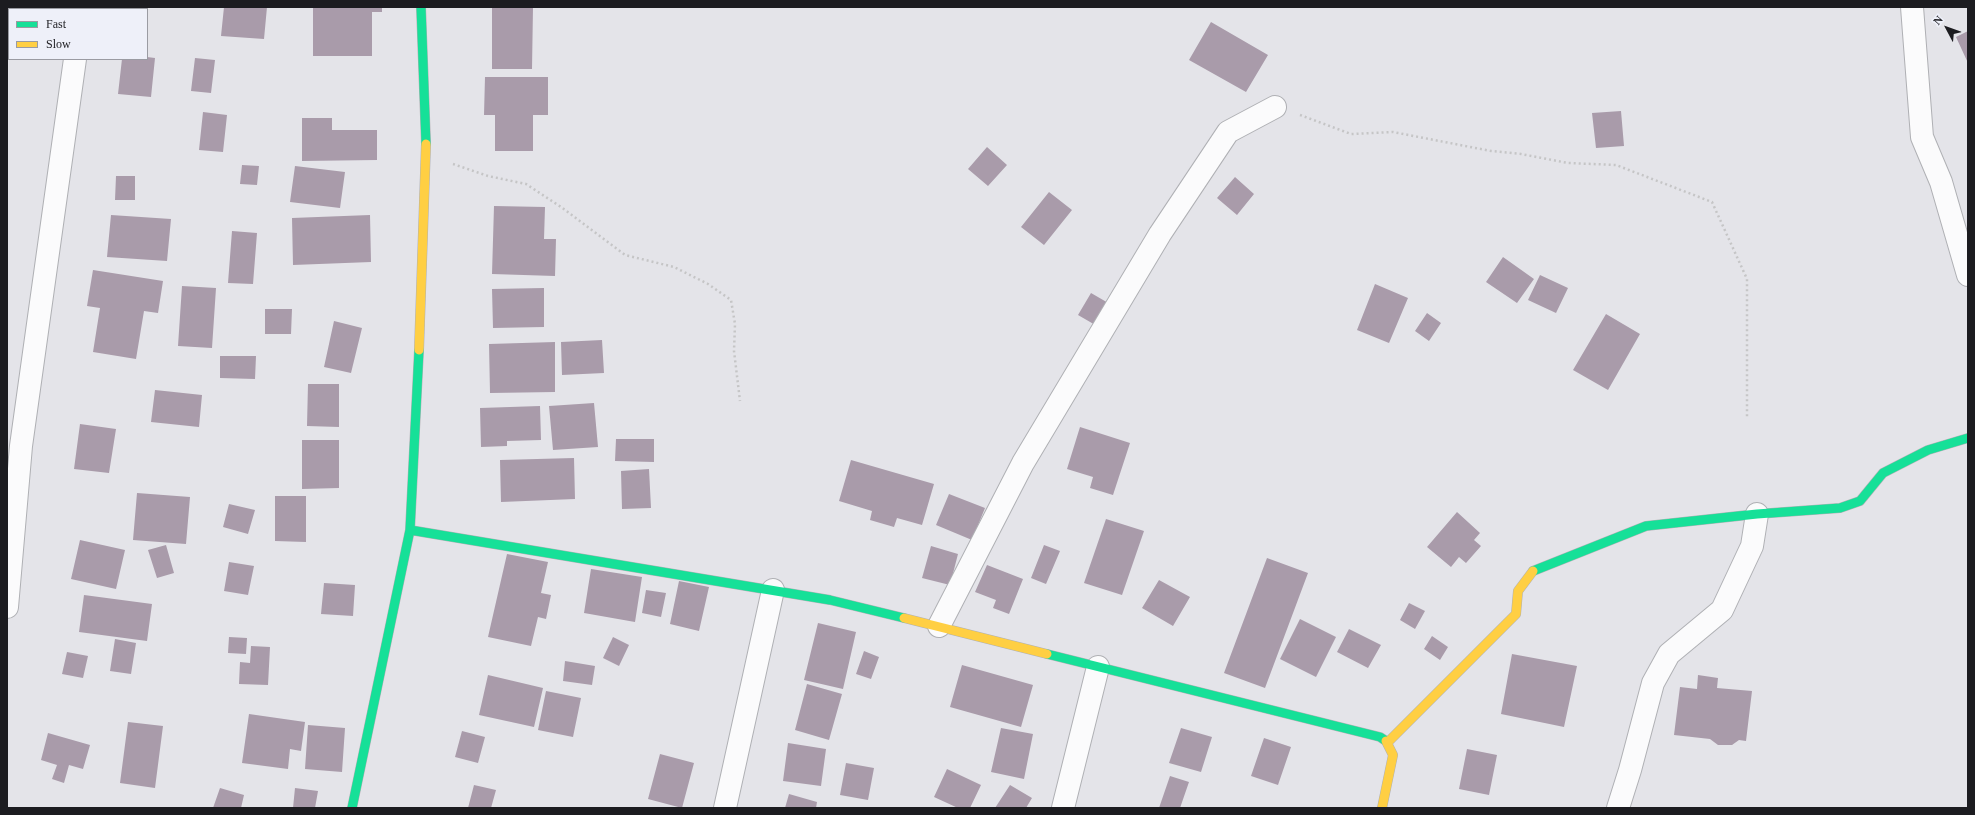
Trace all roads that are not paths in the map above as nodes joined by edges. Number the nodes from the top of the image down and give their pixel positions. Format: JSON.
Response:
{"nodes":[{"id":1,"x":421,"y":7,"type":"edge"},
{"id":2,"x":1912,"y":7,"type":"edge"},
{"id":3,"x":75,"y":60,"type":"edge"},
{"id":4,"x":1275,"y":106,"type":"road end"},
{"id":5,"x":1968,"y":275,"type":"edge"},
{"id":6,"x":1968,"y":438,"type":"edge"},
{"id":7,"x":1757,"y":514,"type":"junction"},
{"id":8,"x":410,"y":530,"type":"junction"},
{"id":9,"x":773,"y":590,"type":"junction"},
{"id":10,"x":7,"y":607,"type":"edge"},
{"id":11,"x":940,"y":626,"type":"junction"},
{"id":12,"x":1098,"y":667,"type":"junction"},
{"id":13,"x":1388,"y":742,"type":"junction"},
{"id":14,"x":352,"y":808,"type":"edge"},
{"id":15,"x":725,"y":808,"type":"edge"},
{"id":16,"x":1063,"y":808,"type":"edge"},
{"id":17,"x":1382,"y":808,"type":"edge"},
{"id":18,"x":1618,"y":808,"type":"edge"}],
"edges":[{"from":1,"to":8,"type":"street"},
{"from":2,"to":5,"type":"street"},
{"from":3,"to":10,"type":"street"},
{"from":4,"to":11,"type":"street"},
{"from":6,"to":7,"type":"street"},
{"from":7,"to":13,"type":"street"},
{"from":7,"to":18,"type":"street"},
{"from":8,"to":9,"type":"street"},
{"from":8,"to":14,"type":"street"},
{"from":9,"to":11,"type":"street"},
{"from":9,"to":15,"type":"street"},
{"from":11,"to":12,"type":"street"},
{"from":12,"to":13,"type":"street"},
{"from":12,"to":16,"type":"street"},
{"from":13,"to":17,"type":"street"}]}
